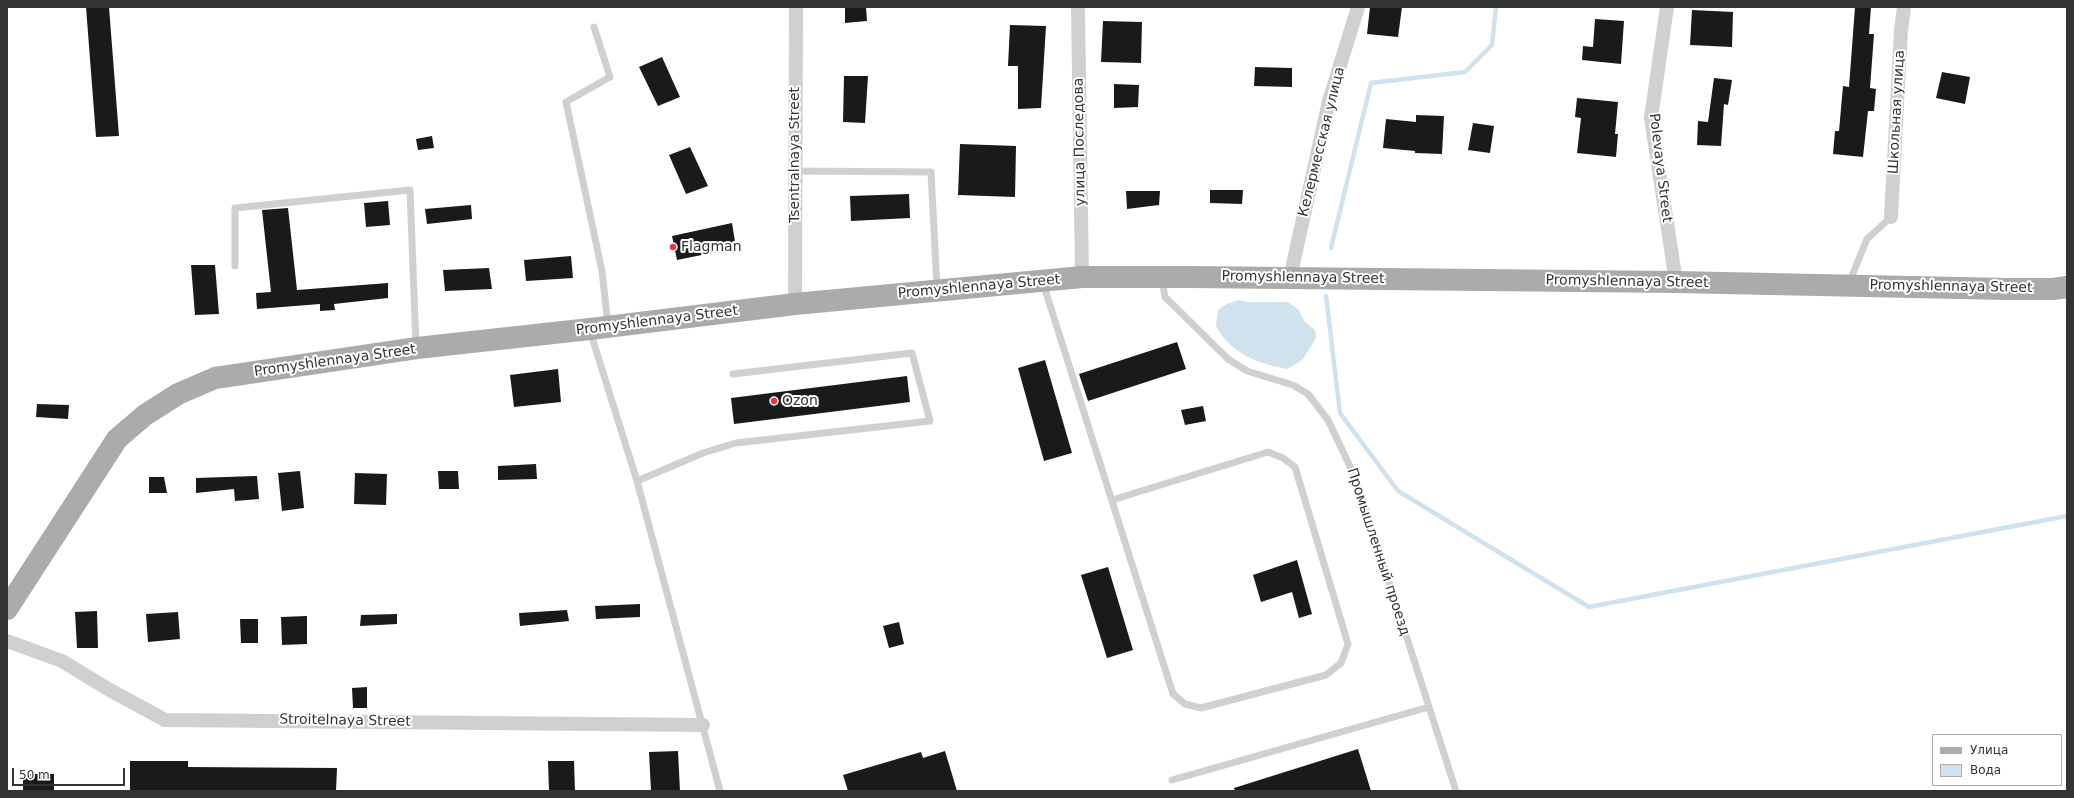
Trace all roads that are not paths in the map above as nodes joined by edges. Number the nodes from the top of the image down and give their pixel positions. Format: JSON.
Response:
{"nodes":[{"id":1,"x":796,"y":7,"type":"edge"},
{"id":2,"x":1078,"y":7,"type":"edge"},
{"id":3,"x":1358,"y":7,"type":"edge"},
{"id":4,"x":1667,"y":7,"type":"edge"},
{"id":5,"x":1904,"y":7,"type":"edge"},
{"id":6,"x":594,"y":28,"type":"dead end"},
{"id":7,"x":795,"y":171,"type":"junction"},
{"id":8,"x":1891,"y":217,"type":"joint"},
{"id":9,"x":234,"y":266,"type":"dead end"},
{"id":10,"x":1082,"y":277,"type":"junction"},
{"id":11,"x":1162,"y":277,"type":"junction"},
{"id":12,"x":1290,"y":278,"type":"junction"},
{"id":13,"x":1043,"y":281,"type":"junction"},
{"id":14,"x":1676,"y":282,"type":"junction"},
{"id":15,"x":1849,"y":285,"type":"junction"},
{"id":16,"x":2067,"y":287,"type":"edge"},
{"id":17,"x":937,"y":291,"type":"junction"},
{"id":18,"x":794,"y":304,"type":"junction"},
{"id":19,"x":599,"y":328,"type":"junction"},
{"id":20,"x":417,"y":348,"type":"junction"},
{"id":21,"x":733,"y":374,"type":"dead end"},
{"id":22,"x":637,"y":481,"type":"junction"},
{"id":23,"x":1112,"y":500,"type":"junction"},
{"id":24,"x":7,"y":609,"type":"edge"},
{"id":25,"x":7,"y":641,"type":"edge"},
{"id":26,"x":1429,"y":707,"type":"junction"},
{"id":27,"x":703,"y":725,"type":"junction"},
{"id":28,"x":1172,"y":780,"type":"dead end"},
{"id":29,"x":720,"y":791,"type":"edge"},
{"id":30,"x":1456,"y":791,"type":"edge"}],
"edges":[{"from":1,"to":7,"type":"street","name":"Tsentralnaya Street"},
{"from":2,"to":10,"type":"street","name":"улица Последова"},
{"from":3,"to":12,"type":"street","name":"Келермесская улица"},
{"from":4,"to":14,"type":"street","name":"Polevaya Street"},
{"from":5,"to":8,"type":"street","name":"Школьная улица"},
{"from":6,"to":19,"type":"lane"},
{"from":7,"to":17,"type":"lane"},
{"from":7,"to":18,"type":"street","name":"Tsentralnaya Street"},
{"from":8,"to":15,"type":"lane"},
{"from":9,"to":20,"type":"lane"},
{"from":10,"to":11,"type":"main road","name":"Promyshlennaya Street"},
{"from":10,"to":13,"type":"main road","name":"Promyshlennaya Street"},
{"from":11,"to":12,"type":"main road","name":"Promyshlennaya Street"},
{"from":11,"to":26,"type":"lane","name":"Промышленный проезд"},
{"from":12,"to":14,"type":"main road","name":"Promyshlennaya Street"},
{"from":13,"to":17,"type":"main road","name":"Promyshlennaya Street"},
{"from":13,"to":23,"type":"lane"},
{"from":14,"to":15,"type":"main road","name":"Promyshlennaya Street"},
{"from":15,"to":16,"type":"main road","name":"Promyshlennaya Street"},
{"from":17,"to":18,"type":"main road","name":"Promyshlennaya Street"},
{"from":18,"to":19,"type":"main road","name":"Promyshlennaya Street"},
{"from":19,"to":20,"type":"main road","name":"Promyshlennaya Street"},
{"from":19,"to":22,"type":"lane"},
{"from":20,"to":24,"type":"main road","name":"Promyshlennaya Street"},
{"from":21,"to":22,"type":"lane"},
{"from":22,"to":27,"type":"lane"},
{"from":23,"to":23,"type":"lane"},
{"from":25,"to":27,"type":"street","name":"Stroitelnaya Street"},
{"from":26,"to":28,"type":"lane"},
{"from":26,"to":30,"type":"lane","name":"Промышленный проезд"},
{"from":27,"to":29,"type":"lane"}]}
